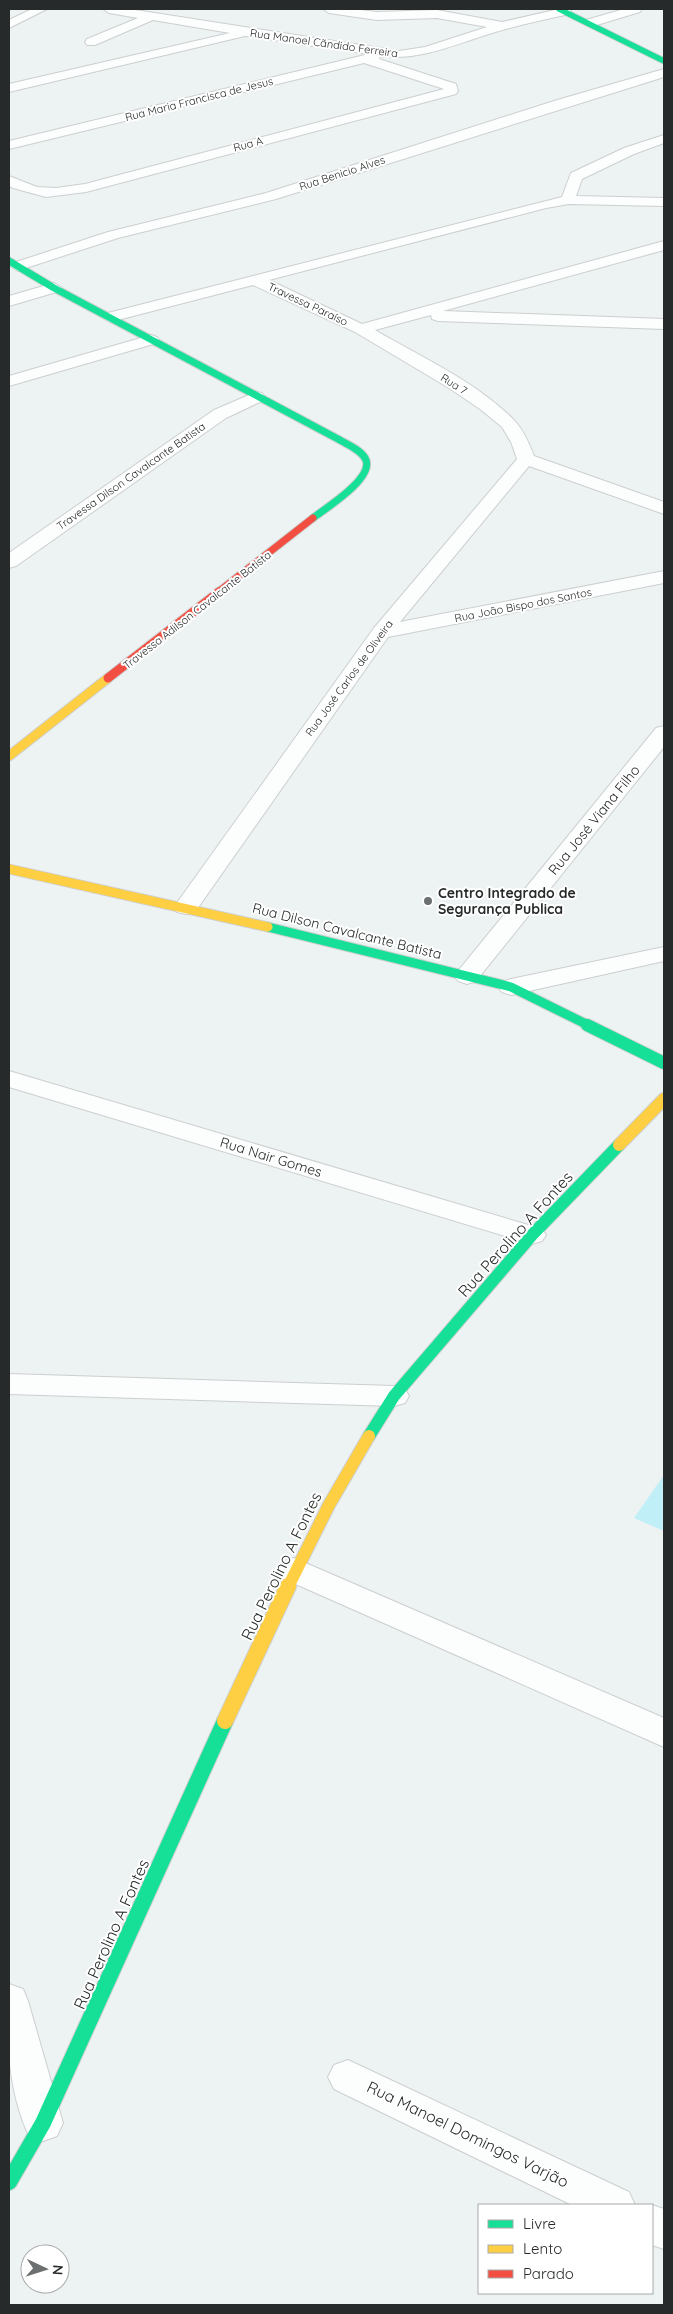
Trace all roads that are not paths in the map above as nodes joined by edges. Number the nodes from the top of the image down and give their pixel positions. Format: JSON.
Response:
{"nodes":[{"id":1,"x":41,"y":9,"type":"edge"},
{"id":2,"x":109,"y":9,"type":"edge"},
{"id":3,"x":329,"y":9,"type":"edge"},
{"id":4,"x":636,"y":9,"type":"edge"},
{"id":5,"x":562,"y":10,"type":"edge"},
{"id":6,"x":152,"y":16,"type":"junction"},
{"id":7,"x":590,"y":23,"type":"junction"},
{"id":8,"x":9,"y":24,"type":"edge"},
{"id":9,"x":502,"y":26,"type":"junction"},
{"id":10,"x":248,"y":33,"type":"junction"},
{"id":11,"x":91,"y":42,"type":"dead end"},
{"id":12,"x":390,"y":54,"type":"junction"},
{"id":13,"x":364,"y":59,"type":"junction"},
{"id":14,"x":664,"y":61,"type":"edge"},
{"id":15,"x":664,"y":73,"type":"edge"},
{"id":16,"x":9,"y":88,"type":"edge"},
{"id":17,"x":664,"y":139,"type":"edge"},
{"id":18,"x":9,"y":145,"type":"edge"},
{"id":19,"x":9,"y":180,"type":"edge"},
{"id":20,"x":569,"y":200,"type":"junction"},
{"id":21,"x":664,"y":202,"type":"edge"},
{"id":22,"x":664,"y":245,"type":"edge"},
{"id":23,"x":13,"y":263,"type":"edge"},
{"id":24,"x":255,"y":280,"type":"junction"},
{"id":25,"x":54,"y":288,"type":"junction"},
{"id":26,"x":9,"y":301,"type":"edge"},
{"id":27,"x":412,"y":315,"type":"junction"},
{"id":28,"x":110,"y":317,"type":"junction"},
{"id":29,"x":664,"y":324,"type":"edge"},
{"id":30,"x":361,"y":329,"type":"junction"},
{"id":31,"x":151,"y":340,"type":"junction"},
{"id":32,"x":9,"y":381,"type":"edge"},
{"id":33,"x":256,"y":397,"type":"junction"},
{"id":34,"x":526,"y":459,"type":"junction"},
{"id":35,"x":647,"y":501,"type":"junction"},
{"id":36,"x":664,"y":508,"type":"edge"},
{"id":37,"x":664,"y":516,"type":"edge"},
{"id":38,"x":9,"y":562,"type":"edge"},
{"id":39,"x":664,"y":577,"type":"edge"},
{"id":40,"x":381,"y":632,"type":"junction"},
{"id":41,"x":664,"y":734,"type":"edge"},
{"id":42,"x":9,"y":756,"type":"edge"},
{"id":43,"x":9,"y":869,"type":"edge"},
{"id":44,"x":186,"y":907,"type":"junction"},
{"id":45,"x":664,"y":954,"type":"edge"},
{"id":46,"x":467,"y":976,"type":"junction"},
{"id":47,"x":511,"y":987,"type":"junction"},
{"id":48,"x":664,"y":1063,"type":"edge"},
{"id":49,"x":9,"y":1079,"type":"edge"},
{"id":50,"x":664,"y":1099,"type":"edge"},
{"id":51,"x":532,"y":1235,"type":"junction"},
{"id":52,"x":9,"y":1384,"type":"edge"},
{"id":53,"x":394,"y":1396,"type":"junction"},
{"id":54,"x":294,"y":1570,"type":"junction"},
{"id":55,"x":664,"y":1732,"type":"edge"},
{"id":56,"x":9,"y":2001,"type":"edge"},
{"id":57,"x":348,"y":2077,"type":"dead end"},
{"id":58,"x":43,"y":2123,"type":"junction"},
{"id":59,"x":9,"y":2182,"type":"edge"},
{"id":60,"x":612,"y":2204,"type":"edge"}],
"edges":[{"from":1,"to":8,"type":"street"},
{"from":2,"to":6,"type":"street","name":"Rua Manoel Cãndido Ferreira"},
{"from":3,"to":9,"type":"street"},
{"from":4,"to":7,"type":"street"},
{"from":5,"to":7,"type":"street"},
{"from":5,"to":9,"type":"street","name":"Rua Manoel Cãndido Ferreira"},
{"from":6,"to":10,"type":"street","name":"Rua Manoel Cãndido Ferreira"},
{"from":6,"to":11,"type":"street"},
{"from":7,"to":14,"type":"street"},
{"from":9,"to":12,"type":"street","name":"Rua Manoel Cãndido Ferreira"},
{"from":10,"to":12,"type":"street","name":"Rua Manoel Cãndido Ferreira"},
{"from":10,"to":16,"type":"street"},
{"from":12,"to":13,"type":"street","name":"Rua Maria Francisca de Jesus"},
{"from":13,"to":18,"type":"street","name":"Rua Maria Francisca de Jesus"},
{"from":13,"to":19,"type":"street","name":"Rua A"},
{"from":15,"to":23,"type":"street","name":"Rua Benicio Alves"},
{"from":17,"to":20,"type":"street"},
{"from":20,"to":21,"type":"street"},
{"from":20,"to":24,"type":"street"},
{"from":22,"to":27,"type":"street"},
{"from":23,"to":25,"type":"street"},
{"from":24,"to":28,"type":"street"},
{"from":24,"to":30,"type":"street","name":"Travessa Paraíso"},
{"from":25,"to":26,"type":"street"},
{"from":25,"to":28,"type":"street"},
{"from":27,"to":29,"type":"street"},
{"from":27,"to":30,"type":"street"},
{"from":28,"to":31,"type":"street"},
{"from":30,"to":34,"type":"street","name":"Rua 7"},
{"from":31,"to":32,"type":"street"},
{"from":31,"to":33,"type":"street"},
{"from":33,"to":38,"type":"street","name":"Travessa Dilson Cavalcante Batista"},
{"from":33,"to":42,"type":"street","name":"Travessa Adilson Cavalcante Batista"},
{"from":34,"to":35,"type":"street"},
{"from":34,"to":40,"type":"street","name":"Rua José Carlos de Oliveira"},
{"from":35,"to":36,"type":"street"},
{"from":35,"to":37,"type":"street"},
{"from":39,"to":40,"type":"street","name":"Rua João Bispo dos Santos"},
{"from":40,"to":44,"type":"street","name":"Rua José Carlos de Oliveira"},
{"from":41,"to":46,"type":"street","name":"Rua José Viana Filho"},
{"from":43,"to":44,"type":"street","name":"Rua Dilson Cavalcante Batista"},
{"from":44,"to":46,"type":"street","name":"Rua Dilson Cavalcante Batista"},
{"from":45,"to":47,"type":"street"},
{"from":46,"to":47,"type":"street","name":"Rua Dilson Cavalcante Batista"},
{"from":47,"to":48,"type":"street","name":"Rua Dilson Cavalcante Batista"},
{"from":49,"to":51,"type":"street","name":"Rua Nair Gomes"},
{"from":50,"to":51,"type":"street","name":"Rua Perolino A Fontes"},
{"from":51,"to":53,"type":"street","name":"Rua Perolino A Fontes"},
{"from":52,"to":53,"type":"street"},
{"from":53,"to":54,"type":"street","name":"Rua Perolino A Fontes"},
{"from":54,"to":55,"type":"street"},
{"from":54,"to":58,"type":"street","name":"Rua Perolino A Fontes"},
{"from":56,"to":58,"type":"street"},
{"from":57,"to":60,"type":"street","name":"Rua Manoel Domingos Varjão"},
{"from":58,"to":59,"type":"street","name":"Rua Perolino A Fontes"}]}
